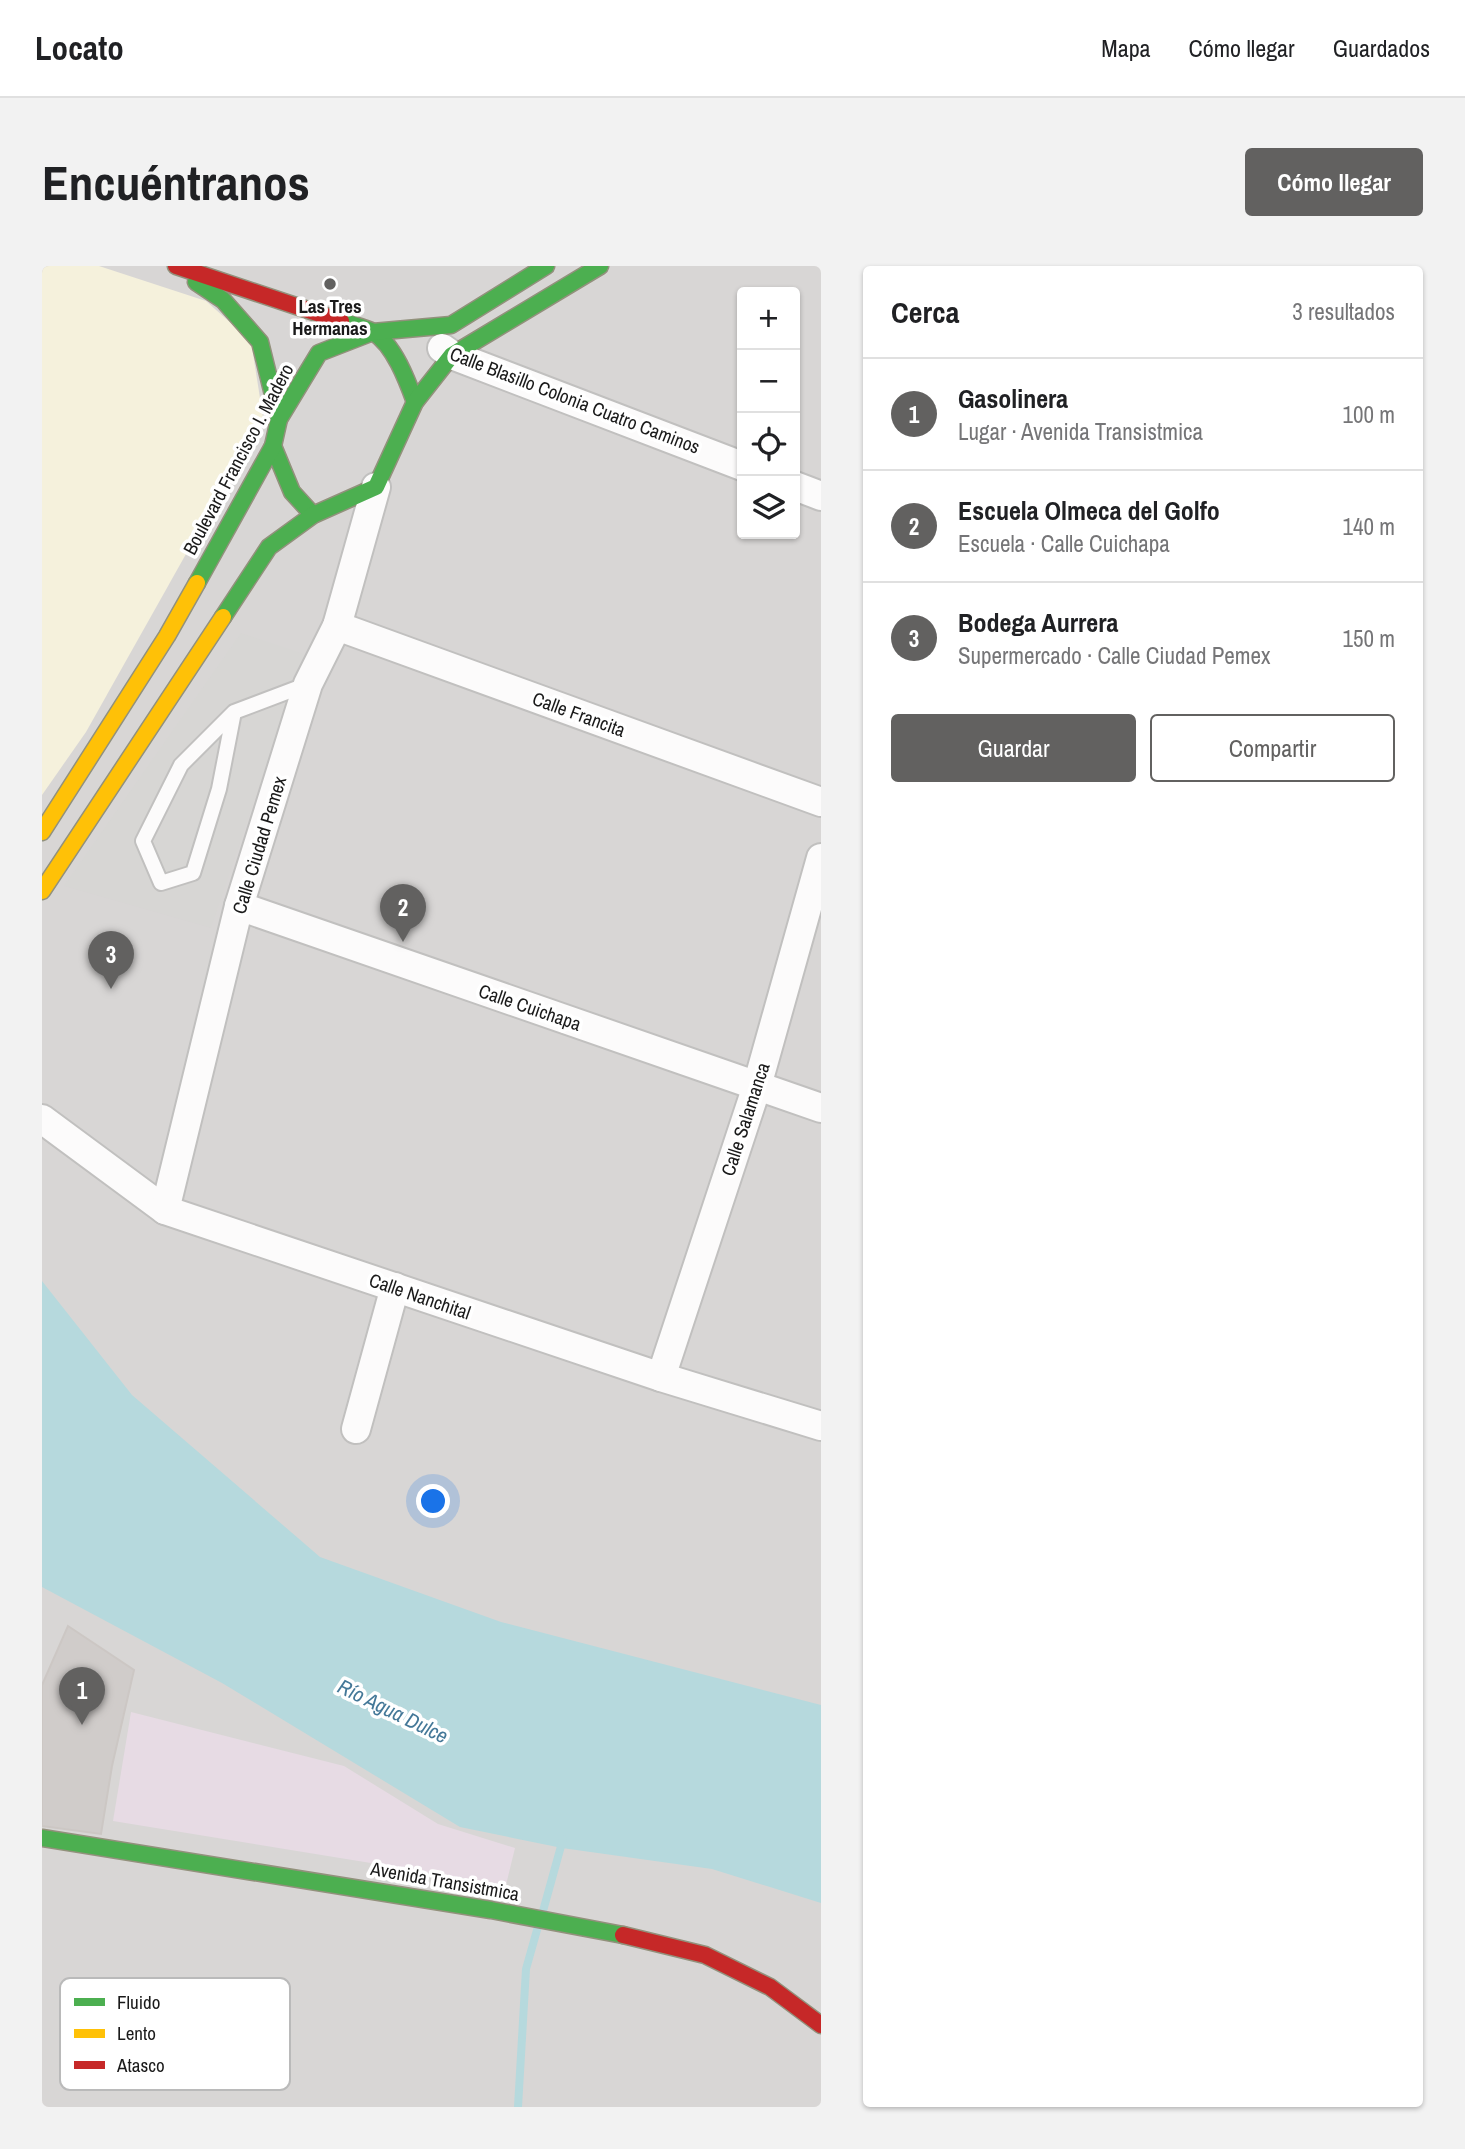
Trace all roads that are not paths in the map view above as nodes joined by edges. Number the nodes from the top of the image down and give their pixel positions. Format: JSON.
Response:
{"nodes":[{"id":1,"x":173,"y":266,"type":"edge"},
{"id":2,"x":546,"y":266,"type":"edge"},
{"id":3,"x":600,"y":266,"type":"edge"},
{"id":4,"x":412,"y":327,"type":"junction"},
{"id":5,"x":373,"y":332,"type":"junction"},
{"id":6,"x":452,"y":355,"type":"junction"},
{"id":7,"x":415,"y":402,"type":"junction"},
{"id":8,"x":279,"y":419,"type":"junction"},
{"id":9,"x":272,"y":446,"type":"junction"},
{"id":10,"x":737,"y":464,"type":"edge"},
{"id":11,"x":376,"y":487,"type":"junction"},
{"id":12,"x":800,"y":488,"type":"edge"},
{"id":13,"x":821,"y":496,"type":"edge"},
{"id":14,"x":313,"y":515,"type":"junction"},
{"id":15,"x":337,"y":626,"type":"junction"},
{"id":16,"x":308,"y":684,"type":"junction"},
{"id":17,"x":234,"y":712,"type":"junction"},
{"id":18,"x":821,"y":802,"type":"edge"},
{"id":19,"x":42,"y":832,"type":"edge"},
{"id":20,"x":821,"y":858,"type":"edge"},
{"id":21,"x":42,"y":891,"type":"edge"},
{"id":22,"x":239,"y":906,"type":"junction"},
{"id":23,"x":757,"y":1086,"type":"junction"},
{"id":24,"x":821,"y":1108,"type":"edge"},
{"id":25,"x":42,"y":1119,"type":"edge"},
{"id":26,"x":166,"y":1210,"type":"junction"},
{"id":27,"x":395,"y":1287,"type":"junction"},
{"id":28,"x":661,"y":1377,"type":"junction"},
{"id":29,"x":821,"y":1426,"type":"edge"},
{"id":30,"x":356,"y":1429,"type":"dead end"},
{"id":31,"x":42,"y":1838,"type":"edge"},
{"id":32,"x":821,"y":2025,"type":"edge"}],
"edges":[{"from":1,"to":5,"type":"main road"},
{"from":1,"to":8,"type":"main road"},
{"from":2,"to":4,"type":"main road","name":"Boulevard Francisco I. Madero"},
{"from":3,"to":6,"type":"main road"},
{"from":4,"to":5,"type":"main road","name":"Boulevard Francisco I. Madero"},
{"from":4,"to":6,"type":"street","name":"Calle Blasillo Colonia Cuatro Caminos"},
{"from":5,"to":7,"type":"main road"},
{"from":5,"to":8,"type":"main road","name":"Boulevard Francisco I. Madero"},
{"from":6,"to":7,"type":"main road"},
{"from":6,"to":10,"type":"street","name":"Calle Blasillo Colonia Cuatro Caminos"},
{"from":7,"to":11,"type":"main road"},
{"from":8,"to":9,"type":"main road","name":"Boulevard Francisco I. Madero"},
{"from":9,"to":14,"type":"main road"},
{"from":9,"to":19,"type":"main road","name":"Boulevard Francisco I. Madero"},
{"from":11,"to":14,"type":"main road"},
{"from":11,"to":15,"type":"street","name":"Calle Ciudad Pemex"},
{"from":12,"to":13,"type":"street"},
{"from":14,"to":21,"type":"main road"},
{"from":15,"to":16,"type":"street","name":"Calle Ciudad Pemex"},
{"from":15,"to":18,"type":"street","name":"Calle Francita"},
{"from":16,"to":17,"type":"lane"},
{"from":16,"to":22,"type":"street","name":"Calle Ciudad Pemex"},
{"from":17,"to":17,"type":"lane"},
{"from":20,"to":23,"type":"street","name":"Calle Salamanca"},
{"from":22,"to":23,"type":"street","name":"Calle Cuichapa"},
{"from":22,"to":26,"type":"street","name":"Calle Ciudad Pemex"},
{"from":23,"to":24,"type":"street","name":"Calle Cuichapa"},
{"from":23,"to":28,"type":"street","name":"Calle Salamanca"},
{"from":25,"to":26,"type":"street","name":"Calle Nanchital"},
{"from":26,"to":27,"type":"street","name":"Calle Nanchital"},
{"from":27,"to":28,"type":"street","name":"Calle Nanchital"},
{"from":27,"to":30,"type":"street"},
{"from":28,"to":29,"type":"street","name":"Calle Nanchital"},
{"from":31,"to":32,"type":"main road","name":"Avenida Transistmica"}]}
